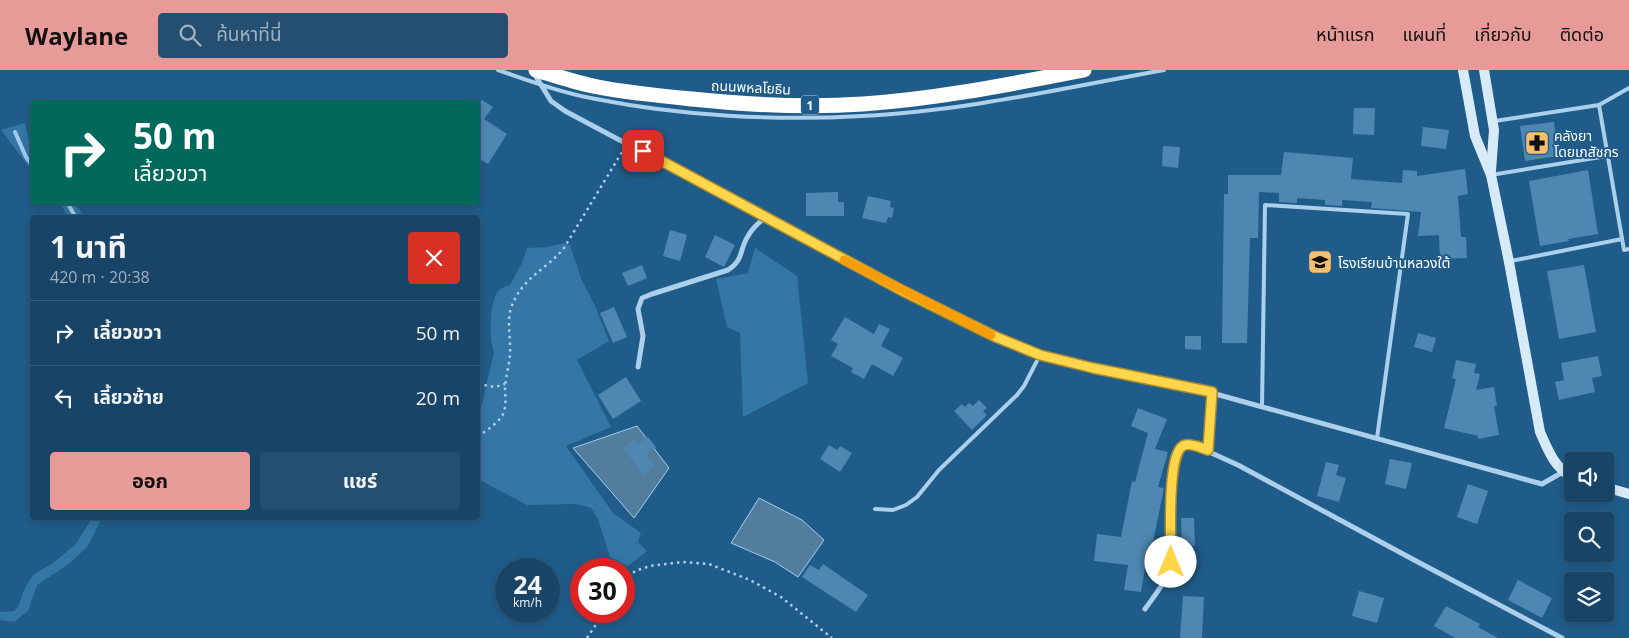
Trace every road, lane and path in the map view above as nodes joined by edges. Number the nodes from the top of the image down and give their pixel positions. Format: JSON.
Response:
{"nodes":[{"id":1,"x":498,"y":70,"type":"edge"},
{"id":2,"x":532,"y":70,"type":"edge"},
{"id":3,"x":536,"y":70,"type":"edge"},
{"id":4,"x":1084,"y":70,"type":"edge"},
{"id":5,"x":1164,"y":70,"type":"edge"},
{"id":6,"x":1463,"y":70,"type":"edge"},
{"id":7,"x":1484,"y":70,"type":"edge"},
{"id":8,"x":542,"y":86,"type":"junction"},
{"id":9,"x":1629,"y":88,"type":"edge"},
{"id":10,"x":1599,"y":105,"type":"junction"},
{"id":11,"x":1492,"y":122,"type":"junction"},
{"id":12,"x":627,"y":143,"type":"junction"},
{"id":13,"x":1608,"y":156,"type":"junction"},
{"id":14,"x":1491,"y":175,"type":"junction"},
{"id":15,"x":765,"y":218,"type":"junction"},
{"id":16,"x":1622,"y":239,"type":"junction"},
{"id":17,"x":1629,"y":249,"type":"edge"},
{"id":18,"x":1509,"y":262,"type":"junction"},
{"id":19,"x":1040,"y":355,"type":"junction"},
{"id":20,"x":638,"y":367,"type":"dead end"},
{"id":21,"x":506,"y":383,"type":"junction"},
{"id":22,"x":480,"y":384,"type":"edge"},
{"id":23,"x":1212,"y":392,"type":"junction"},
{"id":24,"x":1262,"y":407,"type":"junction"},
{"id":25,"x":480,"y":435,"type":"edge"},
{"id":26,"x":1377,"y":438,"type":"junction"},
{"id":27,"x":1208,"y":450,"type":"junction"},
{"id":28,"x":1563,"y":472,"type":"joint"},
{"id":29,"x":1614,"y":490,"type":"edge"},
{"id":30,"x":1629,"y":494,"type":"edge"},
{"id":31,"x":875,"y":509,"type":"dead end"},
{"id":32,"x":635,"y":571,"type":"edge"},
{"id":33,"x":1146,"y":609,"type":"dead end"},
{"id":34,"x":597,"y":623,"type":"edge"},
{"id":35,"x":587,"y":638,"type":"edge"},
{"id":36,"x":832,"y":638,"type":"edge"},
{"id":37,"x":1562,"y":638,"type":"edge"}],
"edges":[{"from":1,"to":8,"type":"lane"},
{"from":2,"to":8,"type":"street"},
{"from":3,"to":4,"type":"highway","name":"ถนนพหลโยธิน","number":"1"},
{"from":5,"to":8,"type":"lane"},
{"from":6,"to":14,"type":"main road"},
{"from":7,"to":11,"type":"main road"},
{"from":8,"to":12,"type":"street"},
{"from":9,"to":10,"type":"lane"},
{"from":10,"to":11,"type":"lane"},
{"from":10,"to":13,"type":"lane"},
{"from":11,"to":14,"type":"main road"},
{"from":12,"to":15,"type":"street"},
{"from":12,"to":21,"type":"path"},
{"from":13,"to":14,"type":"lane"},
{"from":13,"to":16,"type":"lane"},
{"from":14,"to":18,"type":"main road"},
{"from":15,"to":19,"type":"street"},
{"from":15,"to":20,"type":"street"},
{"from":16,"to":17,"type":"lane"},
{"from":16,"to":18,"type":"lane"},
{"from":18,"to":28,"type":"main road"},
{"from":19,"to":23,"type":"street"},
{"from":19,"to":31,"type":"lane"},
{"from":21,"to":22,"type":"path"},
{"from":21,"to":25,"type":"path"},
{"from":23,"to":24,"type":"street"},
{"from":23,"to":27,"type":"street"},
{"from":24,"to":26,"type":"street"},
{"from":24,"to":26,"type":"lane"},
{"from":26,"to":28,"type":"street"},
{"from":27,"to":33,"type":"street"},
{"from":27,"to":37,"type":"street"},
{"from":29,"to":30,"type":"main road"},
{"from":32,"to":36,"type":"path"},
{"from":34,"to":35,"type":"path"}]}
